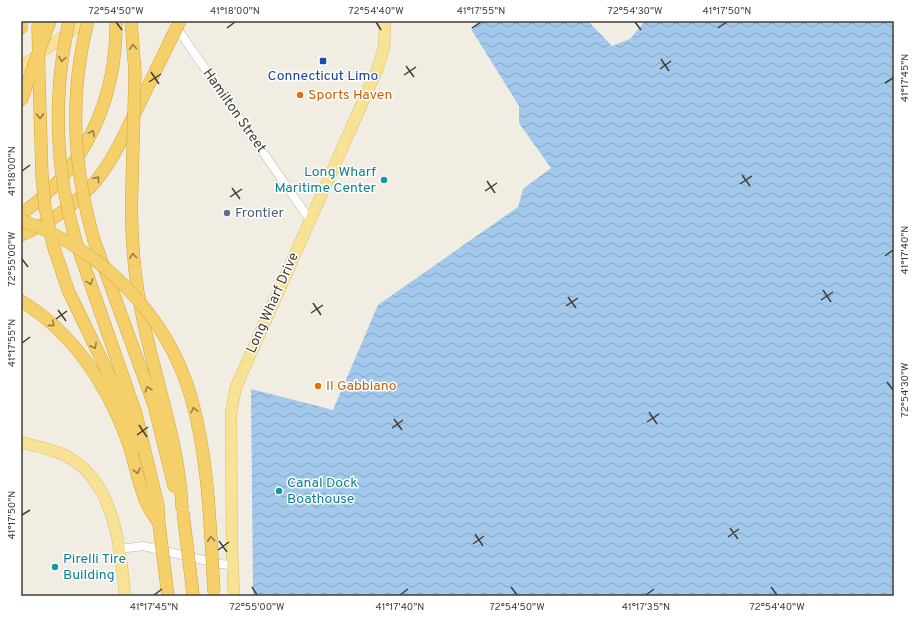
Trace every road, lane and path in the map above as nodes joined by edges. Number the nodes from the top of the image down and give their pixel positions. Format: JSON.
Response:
{"nodes":[{"id":1,"x":21,"y":21,"type":"edge"},
{"id":2,"x":50,"y":21,"type":"edge"},
{"id":3,"x":69,"y":21,"type":"edge"},
{"id":4,"x":87,"y":21,"type":"edge"},
{"id":5,"x":116,"y":21,"type":"edge"},
{"id":6,"x":131,"y":21,"type":"edge"},
{"id":7,"x":172,"y":21,"type":"edge"},
{"id":8,"x":180,"y":21,"type":"edge"},
{"id":9,"x":38,"y":23,"type":"edge"},
{"id":10,"x":386,"y":23,"type":"edge"},
{"id":11,"x":21,"y":28,"type":"edge"},
{"id":12,"x":21,"y":67,"type":"edge"},
{"id":13,"x":21,"y":101,"type":"edge"},
{"id":14,"x":21,"y":214,"type":"edge"},
{"id":15,"x":21,"y":220,"type":"edge"},
{"id":16,"x":310,"y":220,"type":"junction"},
{"id":17,"x":21,"y":235,"type":"edge"},
{"id":18,"x":21,"y":301,"type":"edge"},
{"id":19,"x":21,"y":442,"type":"edge"},
{"id":20,"x":148,"y":469,"type":"junction"},
{"id":21,"x":152,"y":505,"type":"junction"},
{"id":22,"x":182,"y":510,"type":"junction"},
{"id":23,"x":120,"y":549,"type":"junction"},
{"id":24,"x":232,"y":564,"type":"junction"},
{"id":25,"x":193,"y":591,"type":"edge"},
{"id":26,"x":214,"y":594,"type":"edge"},
{"id":27,"x":125,"y":596,"type":"edge"},
{"id":28,"x":168,"y":596,"type":"edge"},
{"id":29,"x":234,"y":596,"type":"edge"}],
"edges":[{"from":1,"to":11,"type":"highway"},
{"from":2,"to":13,"type":"highway","bridge":true},
{"from":3,"to":20,"type":"highway","one_way":true,"bridge":true},
{"from":4,"to":12,"type":"main road"},
{"from":22,"to":4,"type":"highway","one_way":true,"bridge":true},
{"from":14,"to":5,"type":"highway","one_way":true},
{"from":22,"to":6,"type":"highway","one_way":true,"bridge":true},
{"from":7,"to":16,"type":"street","name":"Hamilton Street"},
{"from":17,"to":8,"type":"highway","one_way":true,"bridge":true},
{"from":9,"to":20,"type":"highway","one_way":true,"bridge":true},
{"from":10,"to":16,"type":"main road","name":"Long Wharf Drive"},
{"from":26,"to":15,"type":"highway","one_way":true,"bridge":true},
{"from":16,"to":24,"type":"main road","name":"Long Wharf Drive"},
{"from":18,"to":21,"type":"highway","one_way":true},
{"from":19,"to":23,"type":"main road"},
{"from":20,"to":21,"type":"highway"},
{"from":21,"to":28,"type":"highway","bridge":true},
{"from":22,"to":25,"type":"highway","bridge":true},
{"from":23,"to":24,"type":"street"},
{"from":23,"to":27,"type":"main road"},
{"from":24,"to":29,"type":"main road","name":"Long Wharf Drive"}]}
